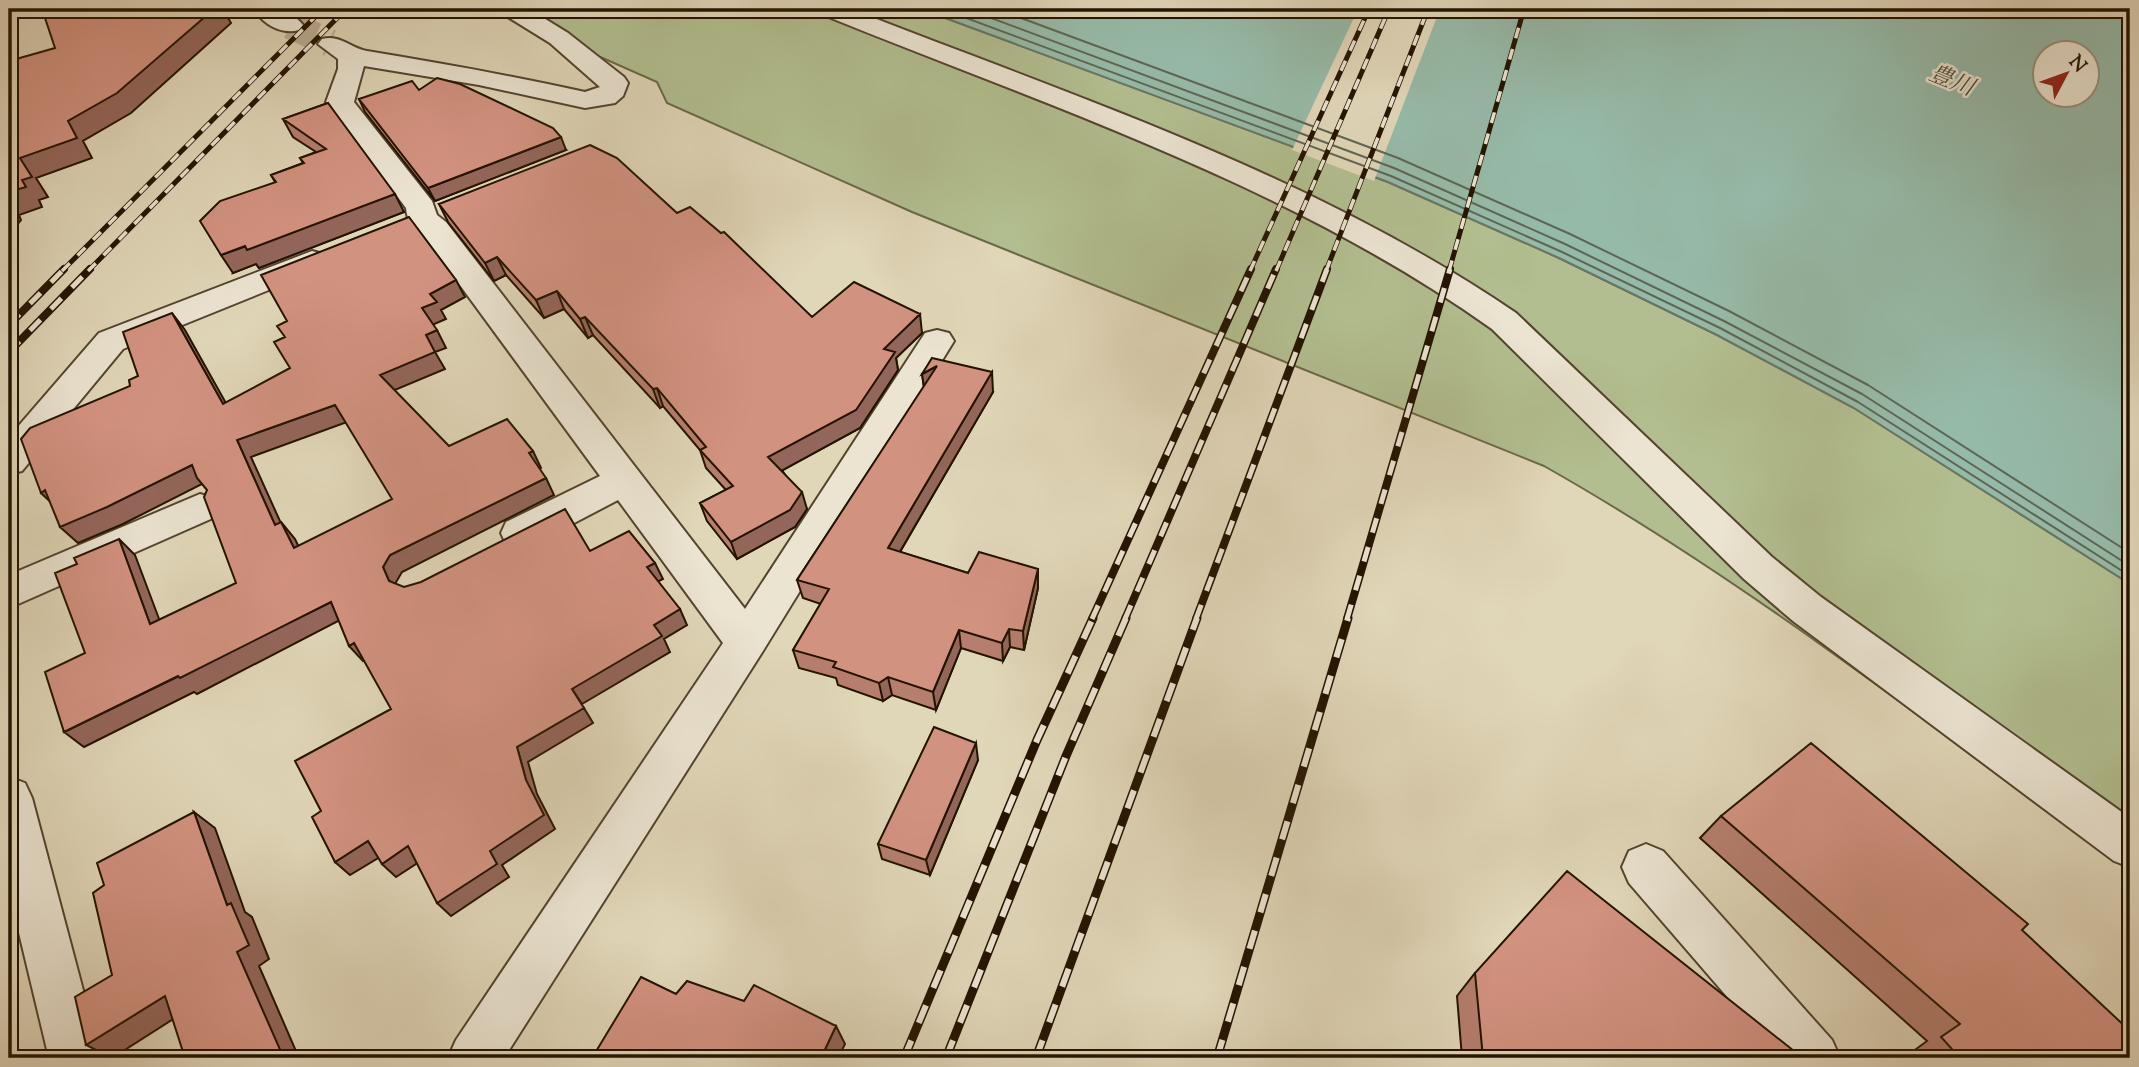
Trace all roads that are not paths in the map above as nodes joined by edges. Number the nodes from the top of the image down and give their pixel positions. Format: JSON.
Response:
{"nodes":[{"id":1,"x":267,"y":9,"type":"edge"},
{"id":2,"x":512,"y":9,"type":"edge"},
{"id":3,"x":830,"y":9,"type":"edge"},
{"id":4,"x":290,"y":25,"type":"tunnel mouth"},
{"id":5,"x":455,"y":209,"type":"edge"},
{"id":6,"x":410,"y":223,"type":"junction"},
{"id":7,"x":345,"y":249,"type":"edge"},
{"id":8,"x":937,"y":341,"type":"dead end"},
{"id":9,"x":22,"y":429,"type":"edge"},
{"id":10,"x":9,"y":461,"type":"edge"},
{"id":11,"x":624,"y":480,"type":"junction"},
{"id":12,"x":200,"y":508,"type":"dead end"},
{"id":13,"x":490,"y":548,"type":"edge"},
{"id":14,"x":9,"y":592,"type":"edge"},
{"id":15,"x":746,"y":642,"type":"junction"},
{"id":16,"x":12,"y":823,"type":"edge"},
{"id":17,"x":2130,"y":845,"type":"edge"},
{"id":18,"x":1646,"y":867,"type":"dead end"},
{"id":19,"x":75,"y":1058,"type":"edge"},
{"id":20,"x":474,"y":1058,"type":"edge"},
{"id":21,"x":1814,"y":1058,"type":"edge"}],
"edges":[{"from":1,"to":4,"type":"street"},
{"from":2,"to":6,"type":"street"},
{"from":3,"to":17,"type":"street"},
{"from":5,"to":6,"type":"street"},
{"from":6,"to":11,"type":"street"},
{"from":7,"to":9,"type":"street"},
{"from":8,"to":15,"type":"street"},
{"from":9,"to":10,"type":"street"},
{"from":11,"to":13,"type":"street"},
{"from":11,"to":15,"type":"street"},
{"from":12,"to":14,"type":"street"},
{"from":15,"to":20,"type":"street"},
{"from":16,"to":19,"type":"street"},
{"from":18,"to":21,"type":"street"}]}
